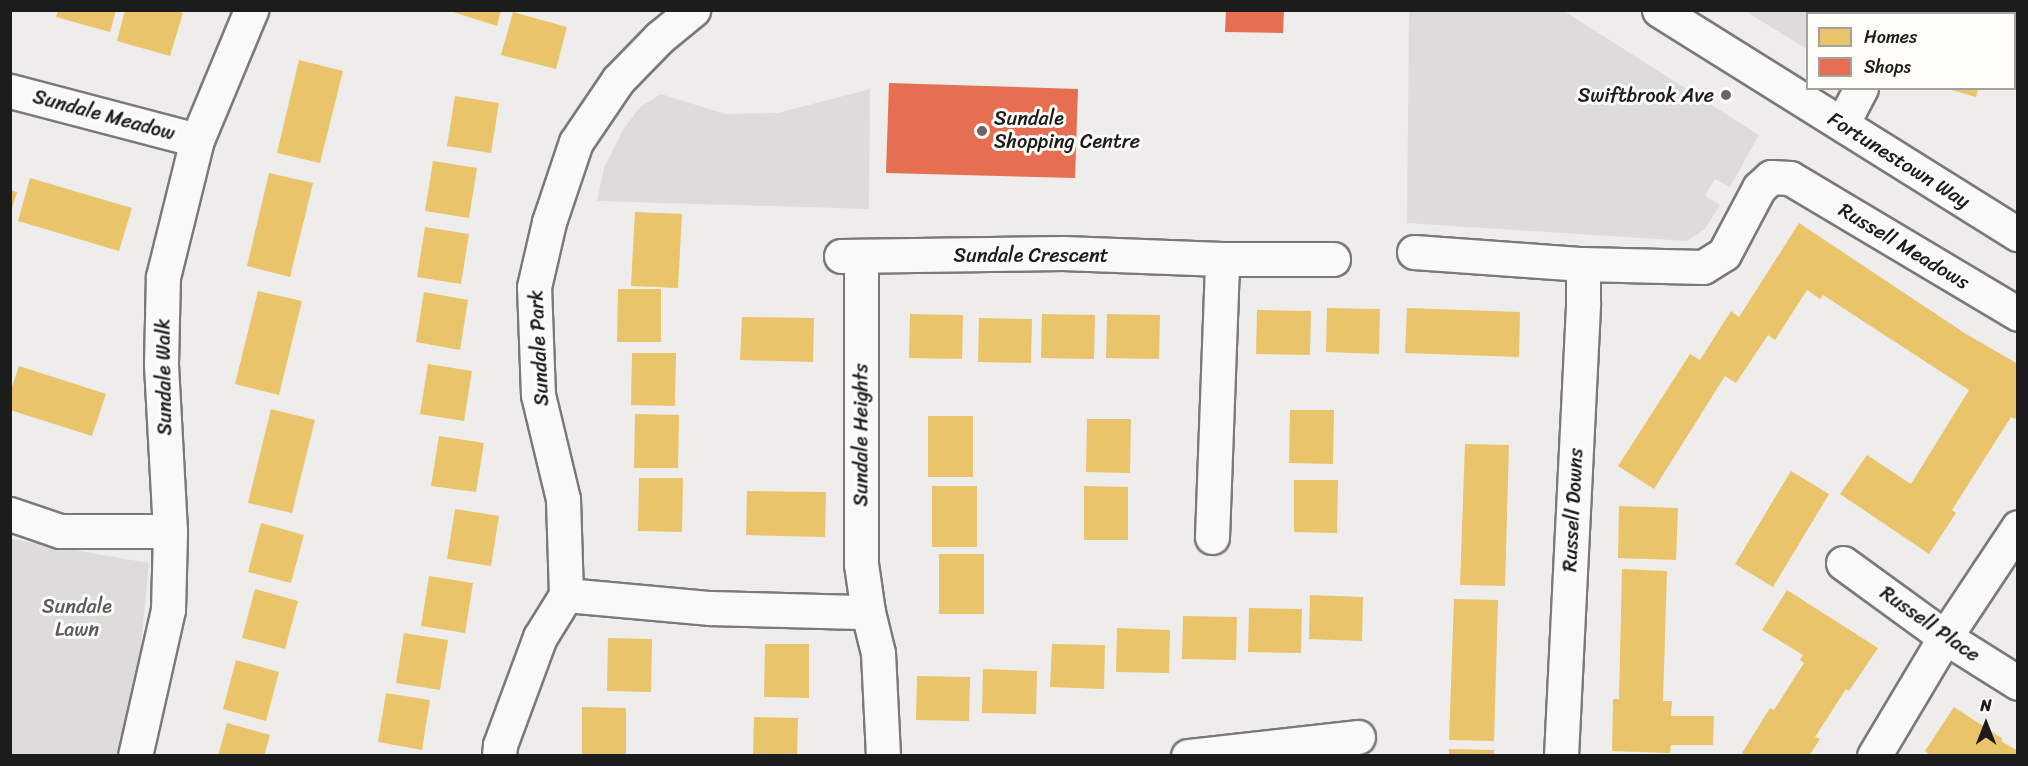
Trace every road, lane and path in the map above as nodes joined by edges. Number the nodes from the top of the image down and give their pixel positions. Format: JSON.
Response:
{"nodes":[{"id":1,"x":251,"y":10,"type":"edge"},
{"id":2,"x":693,"y":10,"type":"edge"},
{"id":3,"x":1659,"y":10,"type":"edge"},
{"id":4,"x":1860,"y":90,"type":"edge"},
{"id":5,"x":10,"y":91,"type":"edge"},
{"id":6,"x":1842,"y":124,"type":"junction"},
{"id":7,"x":197,"y":140,"type":"junction"},
{"id":8,"x":2018,"y":234,"type":"edge"},
{"id":9,"x":1414,"y":252,"type":"dead end"},
{"id":10,"x":851,"y":256,"type":"joint"},
{"id":11,"x":1222,"y":259,"type":"junction"},
{"id":12,"x":1333,"y":259,"type":"dead end"},
{"id":13,"x":1582,"y":264,"type":"junction"},
{"id":14,"x":2018,"y":314,"type":"edge"},
{"id":15,"x":10,"y":514,"type":"edge"},
{"id":16,"x":2018,"y":527,"type":"edge"},
{"id":17,"x":171,"y":531,"type":"junction"},
{"id":18,"x":1212,"y":537,"type":"dead end"},
{"id":19,"x":1843,"y":563,"type":"dead end"},
{"id":20,"x":566,"y":595,"type":"junction"},
{"id":21,"x":868,"y":612,"type":"junction"},
{"id":22,"x":1945,"y":637,"type":"junction"},
{"id":23,"x":2018,"y":683,"type":"edge"},
{"id":24,"x":1358,"y":737,"type":"dead end"},
{"id":25,"x":135,"y":756,"type":"edge"},
{"id":26,"x":499,"y":756,"type":"edge"},
{"id":27,"x":883,"y":756,"type":"edge"},
{"id":28,"x":1188,"y":756,"type":"edge"},
{"id":29,"x":1561,"y":756,"type":"edge"},
{"id":30,"x":1874,"y":756,"type":"edge"}],
"edges":[{"from":1,"to":7,"type":"street","name":"Sundale Walk"},
{"from":2,"to":20,"type":"street","name":"Sundale Park"},
{"from":3,"to":6,"type":"street","name":"Fortunestown Way"},
{"from":4,"to":6,"type":"street"},
{"from":5,"to":7,"type":"street","name":"Sundale Meadow"},
{"from":6,"to":8,"type":"street","name":"Fortunestown Way"},
{"from":7,"to":17,"type":"street","name":"Sundale Walk"},
{"from":9,"to":13,"type":"street"},
{"from":10,"to":11,"type":"street","name":"Sundale Crescent"},
{"from":10,"to":21,"type":"street","name":"Sundale Heights"},
{"from":11,"to":12,"type":"street","name":"Sundale Crescent"},
{"from":11,"to":18,"type":"street"},
{"from":13,"to":14,"type":"street","name":"Russell Meadows"},
{"from":13,"to":29,"type":"street","name":"Russell Downs"},
{"from":15,"to":17,"type":"street"},
{"from":16,"to":22,"type":"street"},
{"from":17,"to":25,"type":"street","name":"Sundale Walk"},
{"from":19,"to":22,"type":"street","name":"Russell Place"},
{"from":20,"to":21,"type":"street"},
{"from":20,"to":26,"type":"street"},
{"from":21,"to":27,"type":"street","name":"Sundale Heights"},
{"from":22,"to":23,"type":"street","name":"Russell Place"},
{"from":22,"to":30,"type":"street"},
{"from":24,"to":28,"type":"street"}]}
